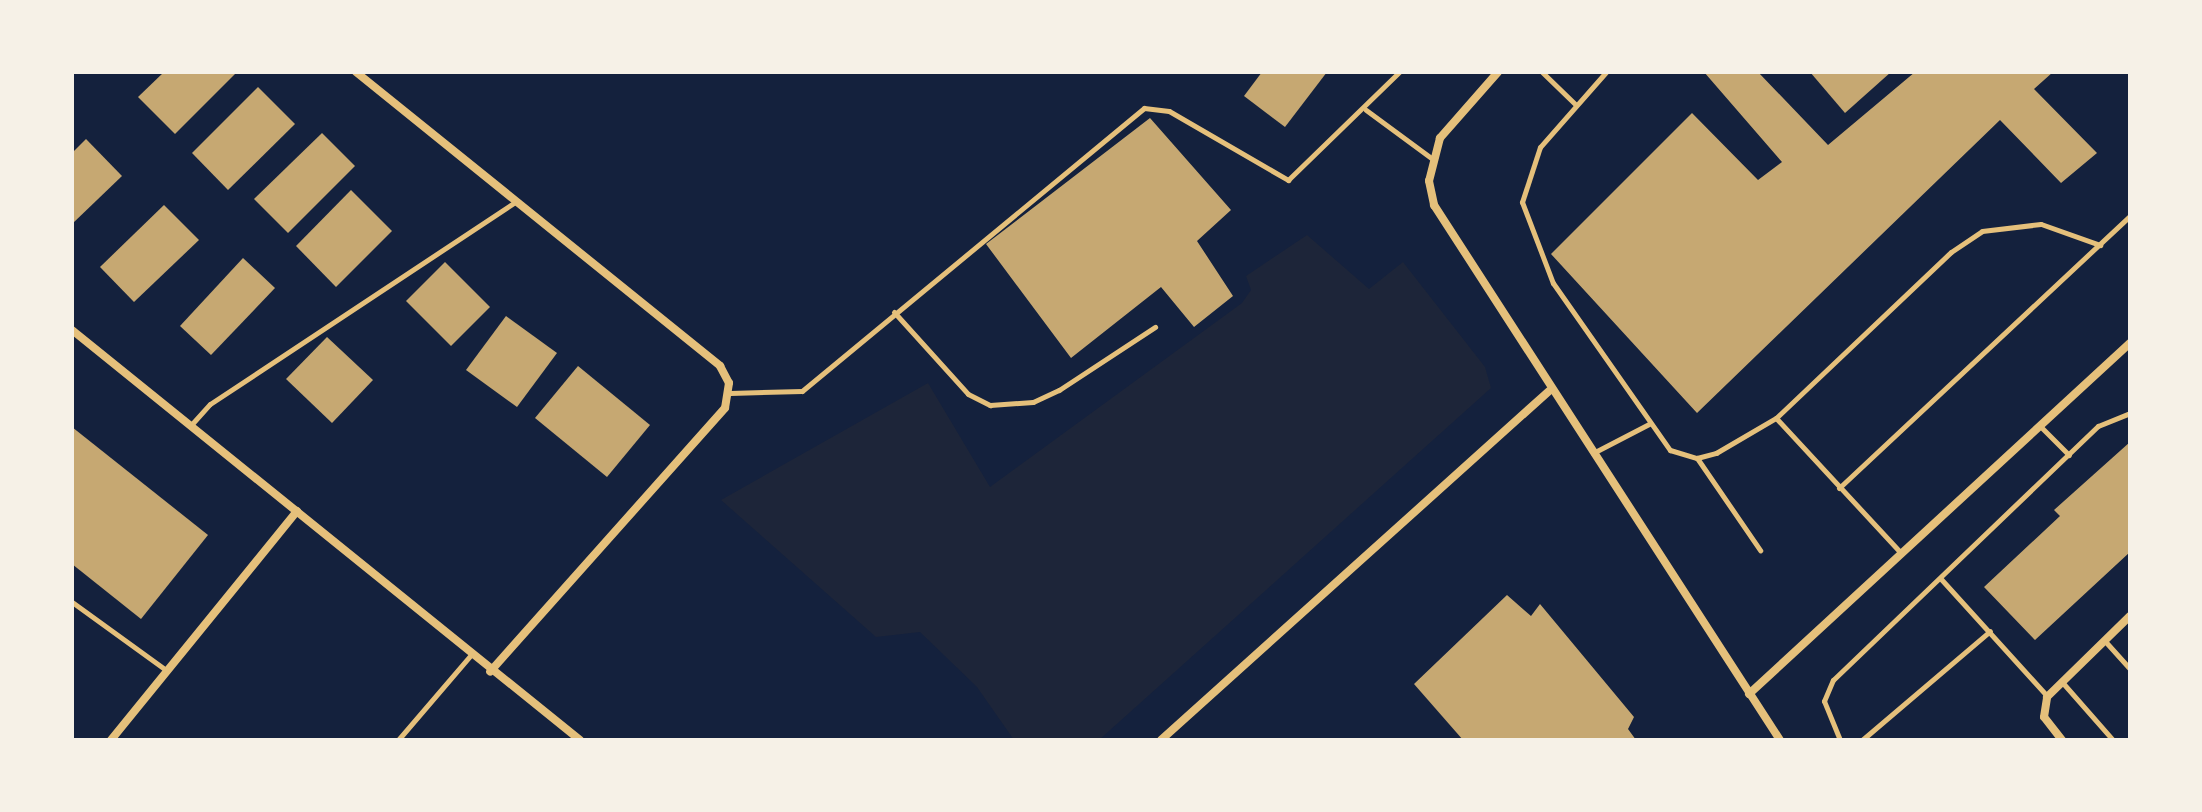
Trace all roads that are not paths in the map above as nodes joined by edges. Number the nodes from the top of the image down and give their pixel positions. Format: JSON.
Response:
{"nodes":[{"id":1,"x":356,"y":72,"type":"edge"},
{"id":2,"x":1399,"y":72,"type":"edge"},
{"id":3,"x":1498,"y":72,"type":"edge"},
{"id":4,"x":1542,"y":72,"type":"edge"},
{"id":5,"x":1602,"y":73,"type":"edge"},
{"id":6,"x":1575,"y":104,"type":"junction"},
{"id":7,"x":1366,"y":110,"type":"junction"},
{"id":8,"x":1431,"y":158,"type":"junction"},
{"id":9,"x":516,"y":201,"type":"junction"},
{"id":10,"x":2130,"y":216,"type":"edge"},
{"id":11,"x":2100,"y":245,"type":"junction"},
{"id":12,"x":894,"y":312,"type":"junction"},
{"id":13,"x":1155,"y":327,"type":"dead end"},
{"id":14,"x":72,"y":330,"type":"edge"},
{"id":15,"x":2130,"y":343,"type":"edge"},
{"id":16,"x":1549,"y":391,"type":"junction"},
{"id":17,"x":730,"y":393,"type":"junction"},
{"id":18,"x":2130,"y":413,"type":"edge"},
{"id":19,"x":1776,"y":418,"type":"junction"},
{"id":20,"x":1649,"y":424,"type":"junction"},
{"id":21,"x":191,"y":425,"type":"junction"},
{"id":22,"x":2040,"y":426,"type":"junction"},
{"id":23,"x":1591,"y":454,"type":"junction"},
{"id":24,"x":2069,"y":455,"type":"junction"},
{"id":25,"x":1697,"y":458,"type":"junction"},
{"id":26,"x":1839,"y":488,"type":"junction"},
{"id":27,"x":297,"y":511,"type":"junction"},
{"id":28,"x":1760,"y":550,"type":"dead end"},
{"id":29,"x":1901,"y":553,"type":"junction"},
{"id":30,"x":1941,"y":579,"type":"junction"},
{"id":31,"x":72,"y":602,"type":"edge"},
{"id":32,"x":2130,"y":616,"type":"edge"},
{"id":33,"x":1990,"y":631,"type":"junction"},
{"id":34,"x":2104,"y":640,"type":"junction"},
{"id":35,"x":470,"y":656,"type":"junction"},
{"id":36,"x":2130,"y":669,"type":"edge"},
{"id":37,"x":166,"y":670,"type":"junction"},
{"id":38,"x":490,"y":672,"type":"junction"},
{"id":39,"x":2061,"y":682,"type":"junction"},
{"id":40,"x":1749,"y":694,"type":"junction"},
{"id":41,"x":2047,"y":697,"type":"junction"},
{"id":42,"x":111,"y":740,"type":"edge"},
{"id":43,"x":398,"y":740,"type":"edge"},
{"id":44,"x":580,"y":740,"type":"edge"},
{"id":45,"x":1161,"y":740,"type":"edge"},
{"id":46,"x":1780,"y":740,"type":"edge"},
{"id":47,"x":1840,"y":740,"type":"edge"},
{"id":48,"x":1862,"y":740,"type":"edge"},
{"id":49,"x":2062,"y":740,"type":"edge"},
{"id":50,"x":2113,"y":740,"type":"edge"}],
"edges":[{"from":1,"to":9,"type":"street"},
{"from":2,"to":7,"type":"lane"},
{"from":3,"to":8,"type":"street"},
{"from":4,"to":6,"type":"lane"},
{"from":5,"to":6,"type":"lane"},
{"from":6,"to":20,"type":"lane"},
{"from":7,"to":8,"type":"lane"},
{"from":7,"to":12,"type":"lane"},
{"from":8,"to":16,"type":"street"},
{"from":9,"to":17,"type":"street"},
{"from":9,"to":21,"type":"lane"},
{"from":10,"to":11,"type":"lane"},
{"from":11,"to":19,"type":"lane"},
{"from":11,"to":26,"type":"lane"},
{"from":12,"to":13,"type":"lane"},
{"from":12,"to":17,"type":"lane"},
{"from":14,"to":21,"type":"street"},
{"from":15,"to":22,"type":"street"},
{"from":16,"to":23,"type":"street"},
{"from":16,"to":45,"type":"street"},
{"from":17,"to":38,"type":"street"},
{"from":18,"to":24,"type":"lane"},
{"from":19,"to":25,"type":"lane"},
{"from":19,"to":26,"type":"lane"},
{"from":20,"to":23,"type":"lane"},
{"from":20,"to":25,"type":"lane"},
{"from":21,"to":27,"type":"street"},
{"from":22,"to":24,"type":"lane"},
{"from":22,"to":29,"type":"street"},
{"from":23,"to":40,"type":"street"},
{"from":24,"to":30,"type":"lane"},
{"from":25,"to":28,"type":"lane"},
{"from":26,"to":29,"type":"lane"},
{"from":27,"to":35,"type":"street"},
{"from":27,"to":37,"type":"street"},
{"from":29,"to":40,"type":"street"},
{"from":30,"to":33,"type":"lane"},
{"from":30,"to":47,"type":"lane"},
{"from":31,"to":37,"type":"lane"},
{"from":32,"to":34,"type":"street"},
{"from":33,"to":41,"type":"lane"},
{"from":33,"to":48,"type":"lane"},
{"from":34,"to":36,"type":"lane"},
{"from":34,"to":39,"type":"street"},
{"from":35,"to":38,"type":"street"},
{"from":35,"to":43,"type":"lane"},
{"from":37,"to":42,"type":"street"},
{"from":38,"to":44,"type":"street"},
{"from":39,"to":41,"type":"street"},
{"from":39,"to":50,"type":"lane"},
{"from":40,"to":46,"type":"street"},
{"from":41,"to":49,"type":"street"}]}
